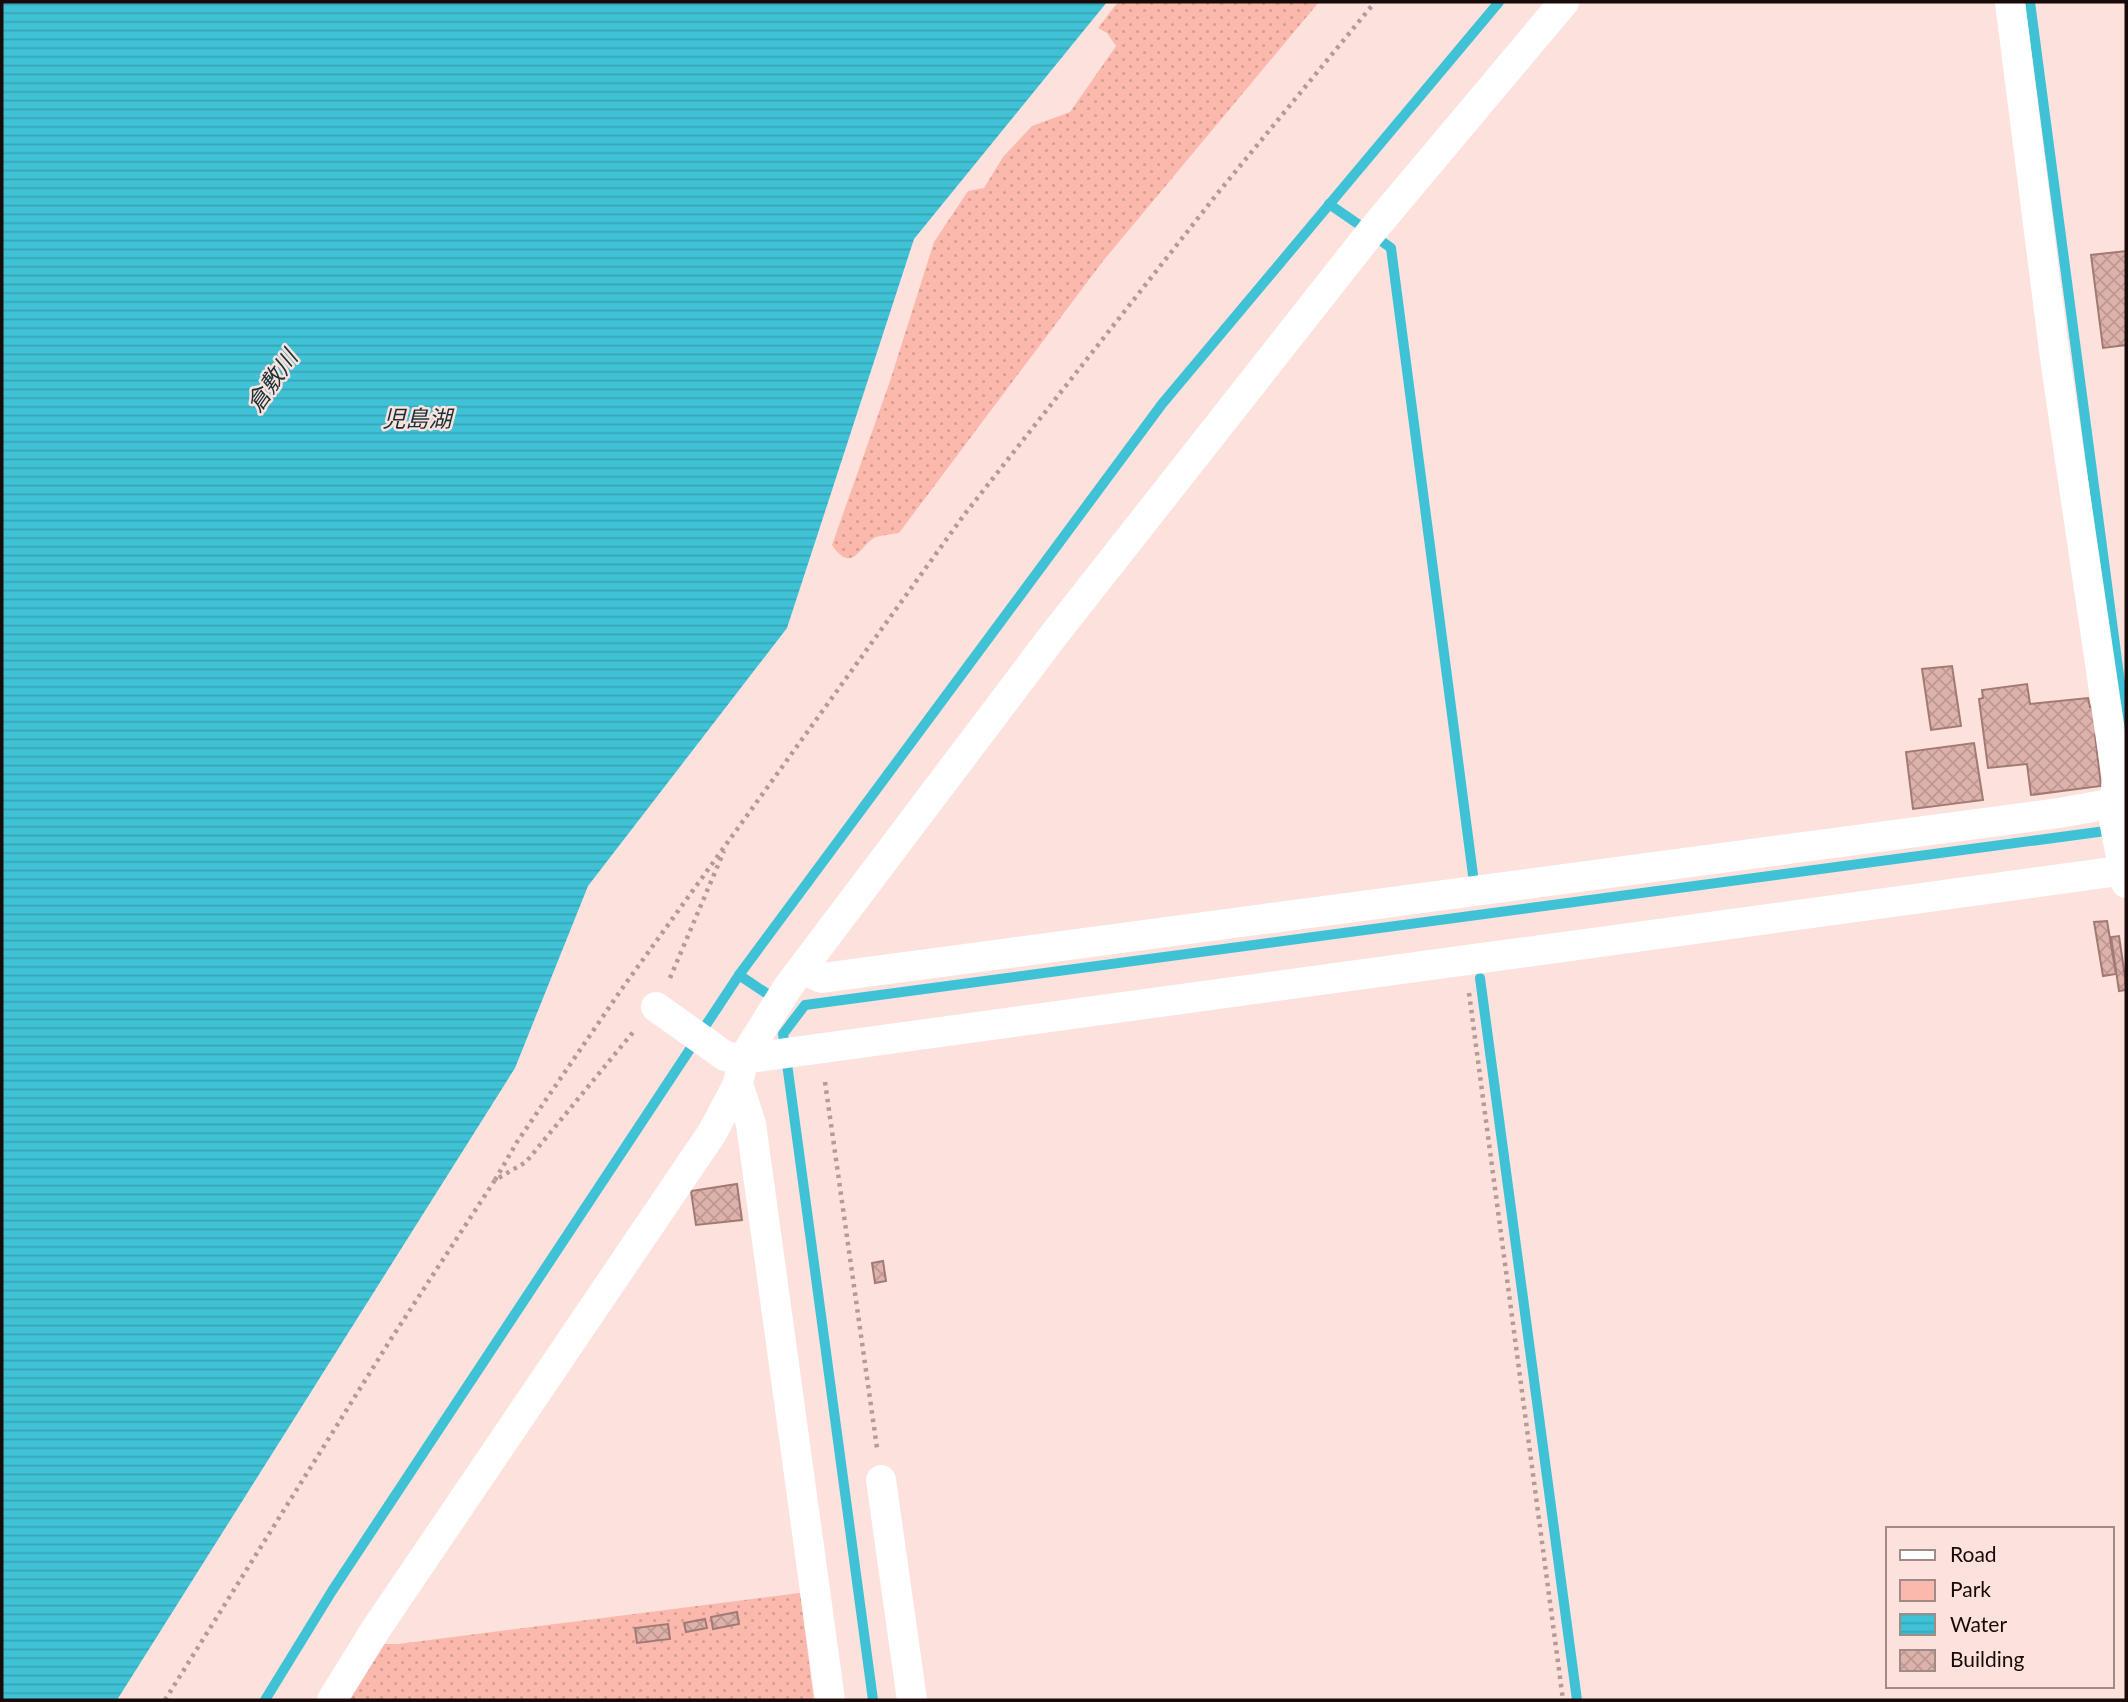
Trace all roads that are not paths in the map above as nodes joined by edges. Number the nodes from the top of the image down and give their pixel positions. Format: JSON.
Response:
{"nodes":[{"id":1,"x":1564,"y":2,"type":"edge"},
{"id":2,"x":2010,"y":2,"type":"edge"},
{"id":3,"x":2121,"y":840,"type":"edge"},
{"id":4,"x":795,"y":978,"type":"junction"},
{"id":5,"x":665,"y":1014,"type":"road end"},
{"id":6,"x":766,"y":1059,"type":"junction"},
{"id":7,"x":881,"y":1480,"type":"road end"},
{"id":8,"x":332,"y":1700,"type":"edge"},
{"id":9,"x":830,"y":1700,"type":"edge"},
{"id":10,"x":912,"y":1700,"type":"edge"}],
"edges":[{"from":1,"to":4,"type":"street"},
{"from":2,"to":3,"type":"street"},
{"from":3,"to":4,"type":"street"},
{"from":3,"to":6,"type":"street"},
{"from":4,"to":6,"type":"street"},
{"from":5,"to":6,"type":"street"},
{"from":6,"to":8,"type":"street"},
{"from":6,"to":9,"type":"street"},
{"from":7,"to":10,"type":"street"}]}
